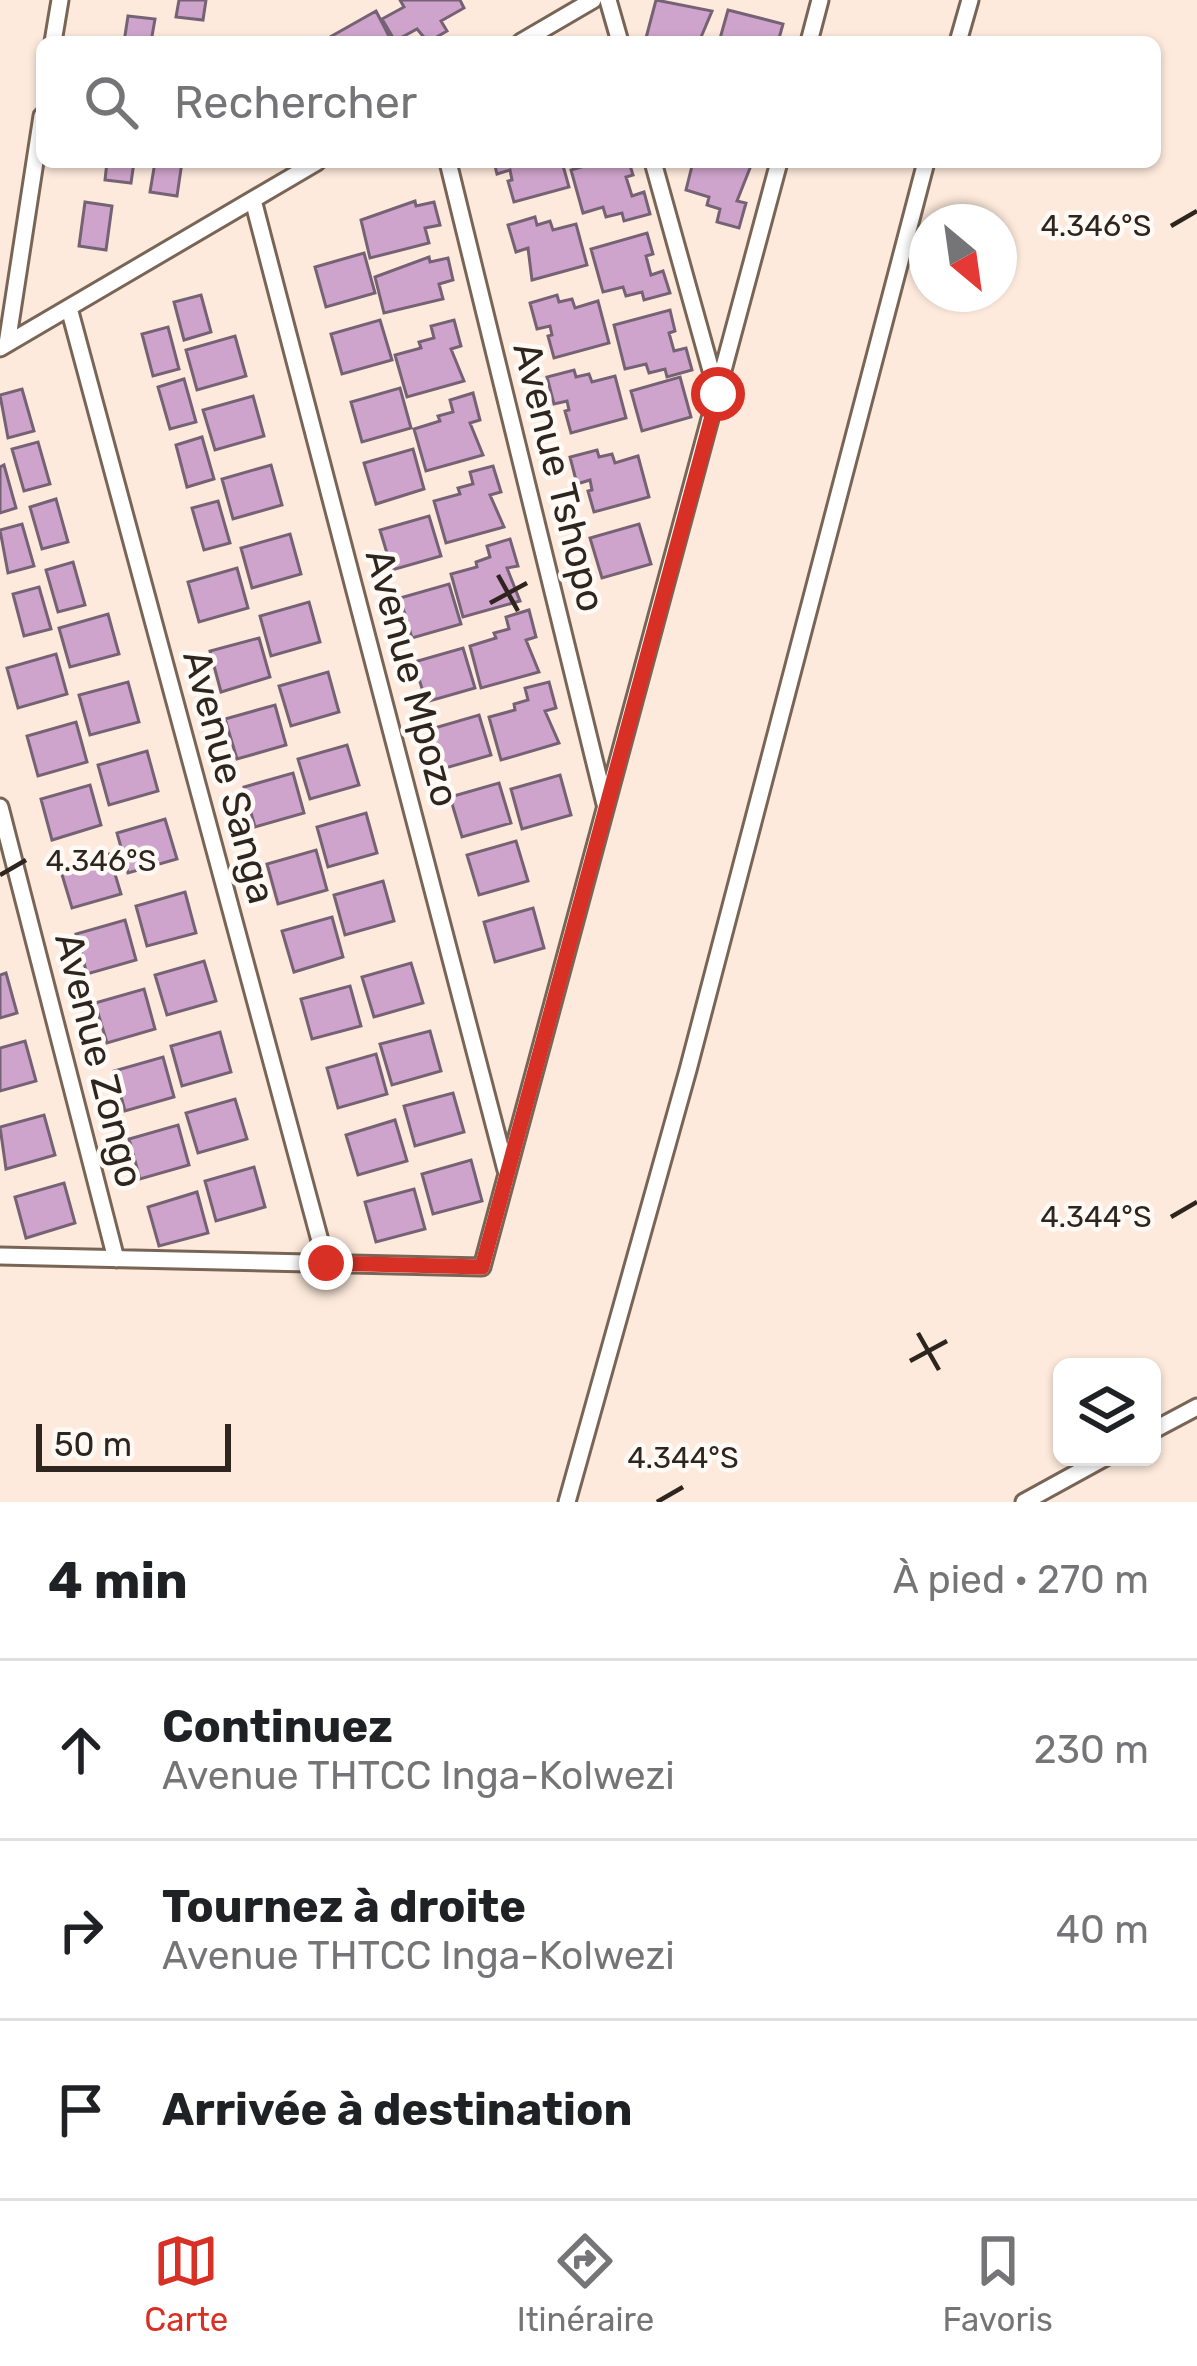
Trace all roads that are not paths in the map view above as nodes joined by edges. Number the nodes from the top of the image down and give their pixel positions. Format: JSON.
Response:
{"nodes":[{"id":1,"x":60,"y":0,"type":"edge"},
{"id":2,"x":593,"y":0,"type":"edge"},
{"id":3,"x":608,"y":0,"type":"edge"},
{"id":4,"x":820,"y":0,"type":"edge"},
{"id":5,"x":970,"y":0,"type":"edge"},
{"id":6,"x":54,"y":36,"type":"edge"},
{"id":7,"x":531,"y":36,"type":"edge"},
{"id":8,"x":618,"y":36,"type":"edge"},
{"id":9,"x":811,"y":36,"type":"edge"},
{"id":10,"x":960,"y":36,"type":"edge"},
{"id":11,"x":36,"y":152,"type":"edge"},
{"id":12,"x":307,"y":168,"type":"edge"},
{"id":13,"x":449,"y":168,"type":"edge"},
{"id":14,"x":655,"y":168,"type":"edge"},
{"id":15,"x":776,"y":168,"type":"edge"},
{"id":16,"x":924,"y":168,"type":"edge"},
{"id":17,"x":253,"y":200,"type":"junction"},
{"id":18,"x":69,"y":308,"type":"junction"},
{"id":19,"x":4,"y":346,"type":"edge"},
{"id":20,"x":718,"y":394,"type":"junction"},
{"id":21,"x":0,"y":807,"type":"edge"},
{"id":22,"x":606,"y":807,"type":"junction"},
{"id":23,"x":507,"y":1172,"type":"junction"},
{"id":24,"x":0,"y":1256,"type":"edge"},
{"id":25,"x":116,"y":1259,"type":"junction"},
{"id":26,"x":326,"y":1263,"type":"junction"},
{"id":27,"x":1197,"y":1407,"type":"edge"},
{"id":28,"x":1161,"y":1426,"type":"edge"},
{"id":29,"x":1090,"y":1466,"type":"edge"},
{"id":30,"x":568,"y":1502,"type":"edge"},
{"id":31,"x":1024,"y":1502,"type":"edge"}],
"edges":[{"from":1,"to":6,"type":"lane"},
{"from":2,"to":7,"type":"lane"},
{"from":3,"to":8,"type":"lane"},
{"from":4,"to":9,"type":"lane"},
{"from":5,"to":10,"type":"lane"},
{"from":11,"to":19,"type":"lane"},
{"from":12,"to":17,"type":"lane"},
{"from":13,"to":22,"type":"lane","name":"Avenue Tshopo"},
{"from":14,"to":20,"type":"lane"},
{"from":15,"to":20,"type":"lane"},
{"from":16,"to":30,"type":"lane"},
{"from":17,"to":18,"type":"lane"},
{"from":17,"to":23,"type":"lane","name":"Avenue Mpozo"},
{"from":18,"to":19,"type":"lane"},
{"from":18,"to":26,"type":"lane","name":"Avenue Sanga"},
{"from":20,"to":22,"type":"lane"},
{"from":21,"to":25,"type":"lane","name":"Avenue Zongo"},
{"from":22,"to":23,"type":"lane"},
{"from":23,"to":26,"type":"lane"},
{"from":24,"to":25,"type":"lane"},
{"from":25,"to":26,"type":"lane"},
{"from":27,"to":28,"type":"lane"},
{"from":29,"to":31,"type":"lane"}]}
